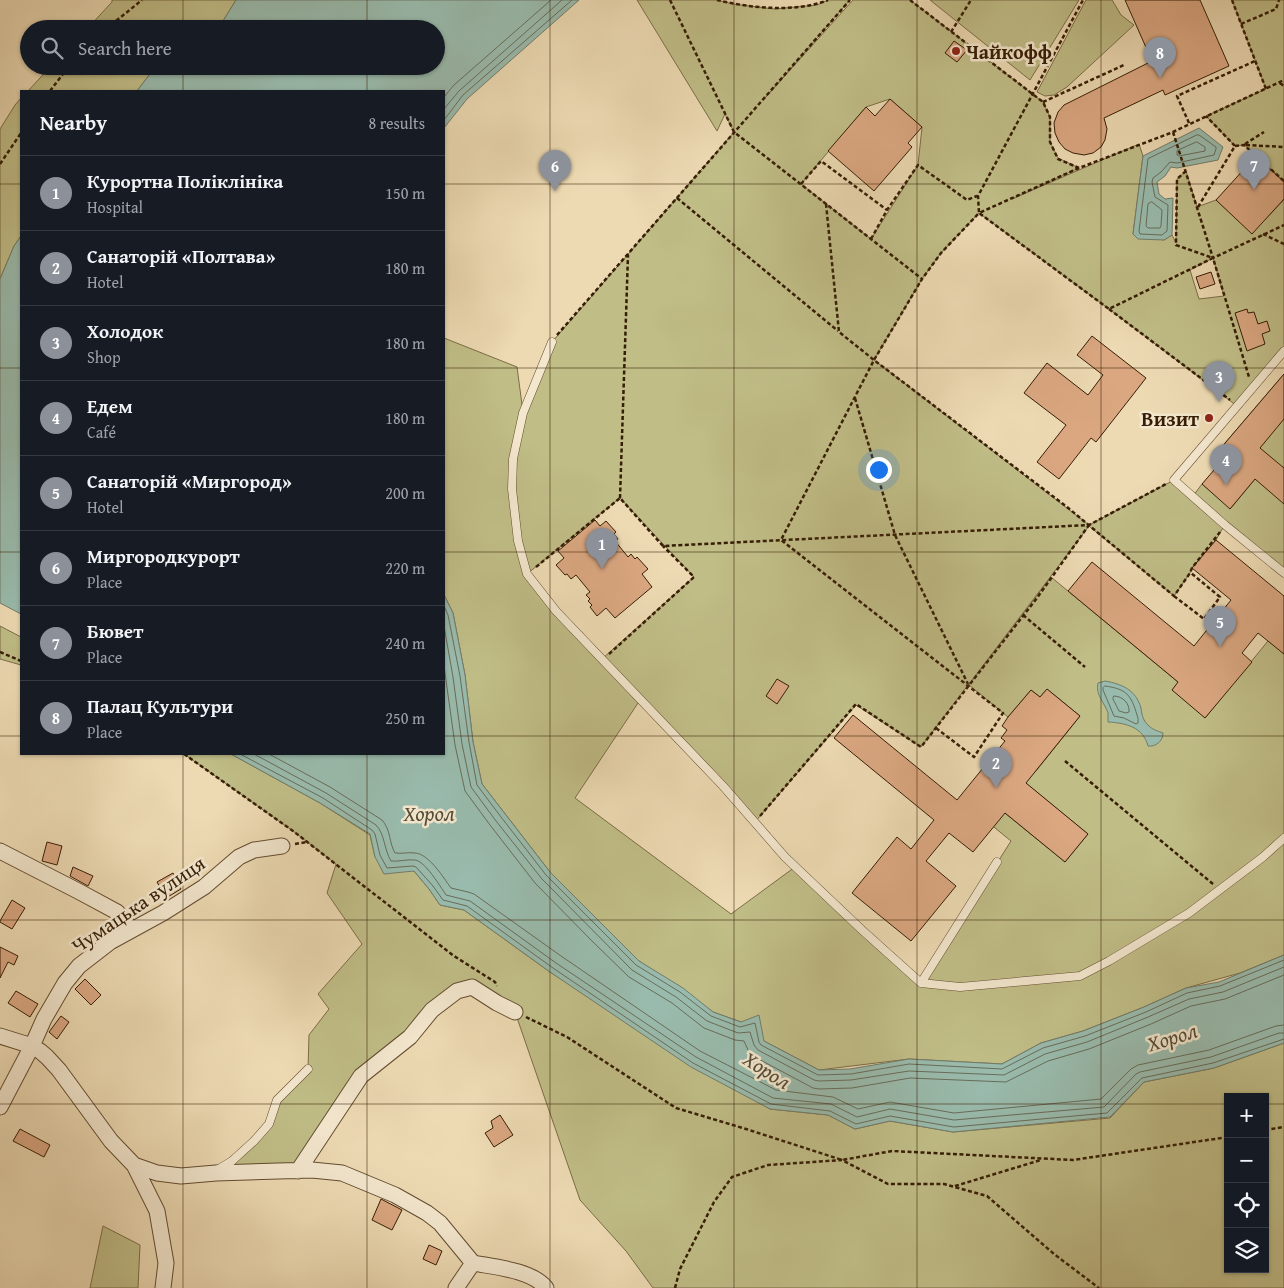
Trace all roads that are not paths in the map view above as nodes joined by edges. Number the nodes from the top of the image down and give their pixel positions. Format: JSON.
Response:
{"nodes":[{"id":1,"x":552,"y":342,"type":"road end"},
{"id":2,"x":1284,"y":351,"type":"edge"},
{"id":3,"x":1283,"y":572,"type":"edge"},
{"id":4,"x":1284,"y":838,"type":"edge"},
{"id":5,"x":282,"y":846,"type":"dead end"},
{"id":6,"x":0,"y":852,"type":"edge"},
{"id":7,"x":998,"y":862,"type":"dead end"},
{"id":8,"x":132,"y":930,"type":"junction"},
{"id":9,"x":921,"y":983,"type":"junction"},
{"id":10,"x":515,"y":1012,"type":"road end"},
{"id":11,"x":0,"y":1036,"type":"edge"},
{"id":12,"x":32,"y":1046,"type":"junction"},
{"id":13,"x":308,"y":1069,"type":"dead end"},
{"id":14,"x":0,"y":1107,"type":"edge"},
{"id":15,"x":134,"y":1166,"type":"junction"},
{"id":16,"x":298,"y":1171,"type":"junction"},
{"id":17,"x":212,"y":1174,"type":"junction"},
{"id":18,"x":473,"y":1263,"type":"junction"},
{"id":19,"x":164,"y":1288,"type":"edge"},
{"id":20,"x":456,"y":1288,"type":"edge"},
{"id":21,"x":546,"y":1288,"type":"edge"}],
"edges":[{"from":1,"to":9,"type":"lane"},
{"from":2,"to":3,"type":"lane"},
{"from":4,"to":9,"type":"lane"},
{"from":5,"to":8,"type":"street","name":"Чумацька вулиця"},
{"from":6,"to":8,"type":"street"},
{"from":7,"to":9,"type":"lane"},
{"from":8,"to":12,"type":"street","name":"Чумацька вулиця"},
{"from":10,"to":16,"type":"street"},
{"from":11,"to":12,"type":"street"},
{"from":12,"to":14,"type":"street","name":"Чумацька вулиця"},
{"from":12,"to":15,"type":"street"},
{"from":13,"to":17,"type":"lane"},
{"from":15,"to":17,"type":"street"},
{"from":15,"to":19,"type":"street"},
{"from":16,"to":17,"type":"street"},
{"from":16,"to":18,"type":"street"},
{"from":18,"to":20,"type":"street"},
{"from":18,"to":21,"type":"street"}]}
